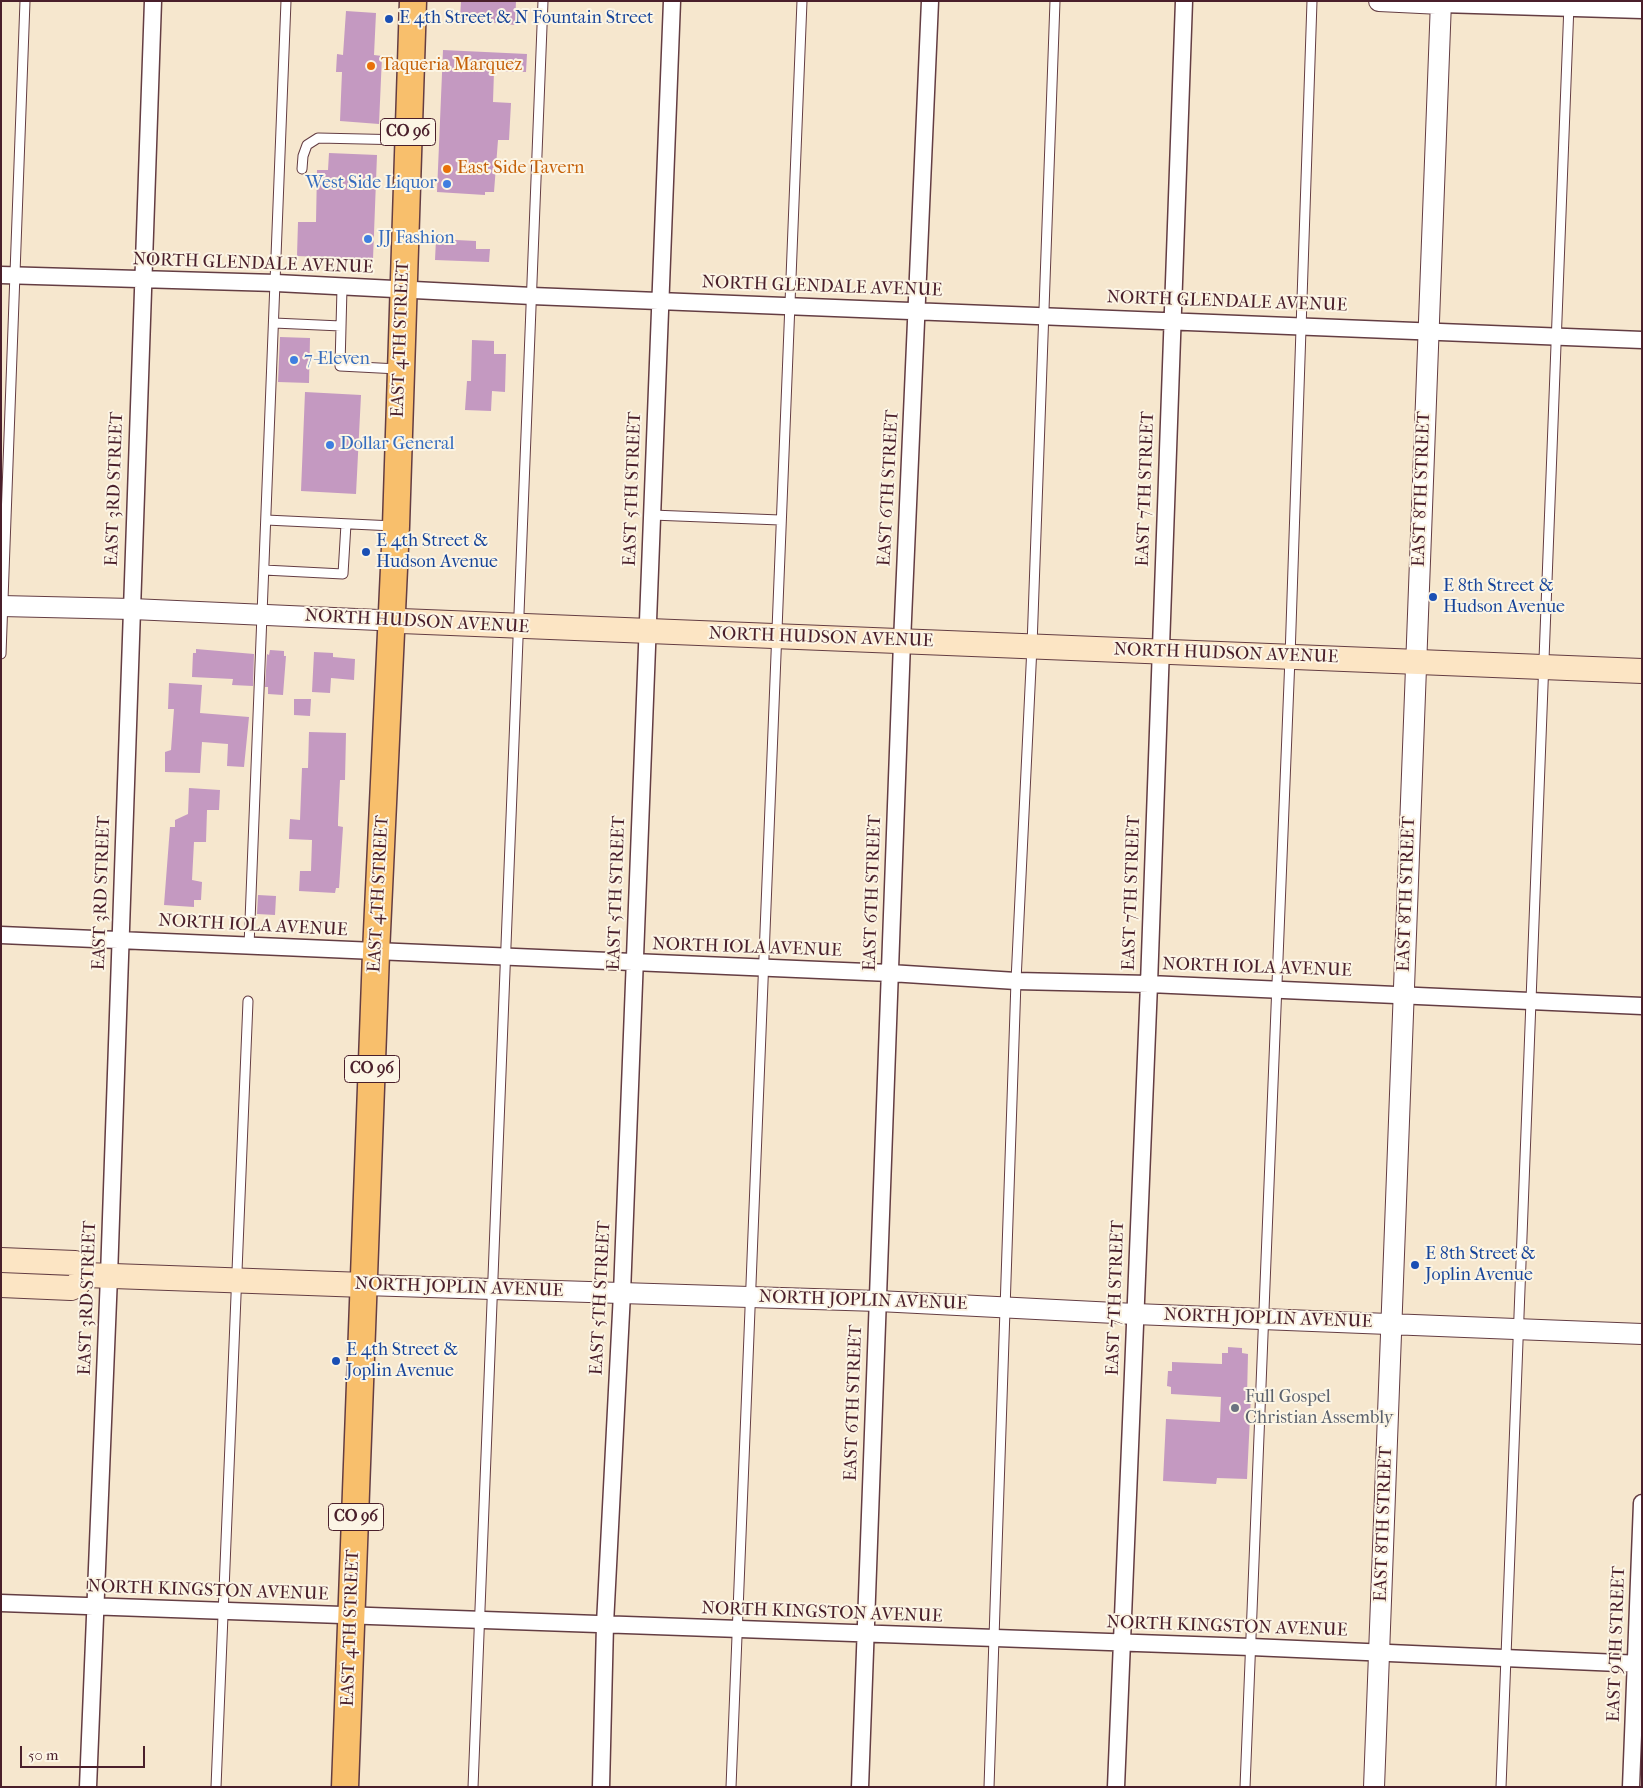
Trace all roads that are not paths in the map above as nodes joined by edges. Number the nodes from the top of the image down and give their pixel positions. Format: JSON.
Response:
{"nodes":[{"id":1,"x":25,"y":1,"type":"edge"},
{"id":2,"x":153,"y":1,"type":"edge"},
{"id":3,"x":286,"y":1,"type":"edge"},
{"id":4,"x":413,"y":1,"type":"edge"},
{"id":5,"x":543,"y":1,"type":"edge"},
{"id":6,"x":672,"y":1,"type":"edge"},
{"id":7,"x":802,"y":1,"type":"edge"},
{"id":8,"x":930,"y":1,"type":"edge"},
{"id":9,"x":1055,"y":1,"type":"edge"},
{"id":10,"x":1184,"y":1,"type":"edge"},
{"id":11,"x":1312,"y":1,"type":"edge"},
{"id":12,"x":1379,"y":1,"type":"edge"},
{"id":13,"x":1441,"y":3,"type":"edge"},
{"id":14,"x":1569,"y":4,"type":"edge"},
{"id":15,"x":1642,"y":10,"type":"edge"},
{"id":16,"x":408,"y":140,"type":"junction"},
{"id":17,"x":302,"y":169,"type":"dead end"},
{"id":18,"x":8,"y":276,"type":"edge"},
{"id":19,"x":142,"y":279,"type":"junction"},
{"id":20,"x":276,"y":283,"type":"junction"},
{"id":21,"x":342,"y":288,"type":"junction"},
{"id":22,"x":402,"y":289,"type":"junction"},
{"id":23,"x":532,"y":296,"type":"junction"},
{"id":24,"x":660,"y":301,"type":"junction"},
{"id":25,"x":789,"y":306,"type":"junction"},
{"id":26,"x":918,"y":311,"type":"junction"},
{"id":27,"x":1043,"y":315,"type":"junction"},
{"id":28,"x":1172,"y":320,"type":"junction"},
{"id":29,"x":274,"y":323,"type":"junction"},
{"id":30,"x":1300,"y":325,"type":"junction"},
{"id":31,"x":341,"y":326,"type":"junction"},
{"id":32,"x":1428,"y":331,"type":"junction"},
{"id":33,"x":1555,"y":336,"type":"junction"},
{"id":34,"x":1642,"y":340,"type":"edge"},
{"id":35,"x":400,"y":369,"type":"junction"},
{"id":36,"x":652,"y":515,"type":"junction"},
{"id":37,"x":266,"y":520,"type":"junction"},
{"id":38,"x":780,"y":520,"type":"junction"},
{"id":39,"x":346,"y":524,"type":"junction"},
{"id":40,"x":396,"y":526,"type":"junction"},
{"id":41,"x":264,"y":570,"type":"junction"},
{"id":42,"x":2,"y":606,"type":"edge"},
{"id":43,"x":132,"y":609,"type":"junction"},
{"id":44,"x":262,"y":615,"type":"junction"},
{"id":45,"x":396,"y":621,"type":"junction"},
{"id":46,"x":517,"y":627,"type":"junction"},
{"id":47,"x":648,"y":631,"type":"junction"},
{"id":48,"x":776,"y":637,"type":"junction"},
{"id":49,"x":902,"y":642,"type":"junction"},
{"id":50,"x":1032,"y":646,"type":"junction"},
{"id":51,"x":1161,"y":651,"type":"junction"},
{"id":52,"x":1,"y":654,"type":"edge"},
{"id":53,"x":1290,"y":657,"type":"junction"},
{"id":54,"x":1415,"y":662,"type":"junction"},
{"id":55,"x":1544,"y":667,"type":"junction"},
{"id":56,"x":1642,"y":671,"type":"edge"},
{"id":57,"x":1,"y":935,"type":"edge"},
{"id":58,"x":121,"y":940,"type":"junction"},
{"id":59,"x":249,"y":946,"type":"junction"},
{"id":60,"x":376,"y":952,"type":"junction"},
{"id":61,"x":504,"y":958,"type":"junction"},
{"id":62,"x":635,"y":964,"type":"junction"},
{"id":63,"x":762,"y":968,"type":"junction"},
{"id":64,"x":890,"y":973,"type":"junction"},
{"id":65,"x":1016,"y":981,"type":"junction"},
{"id":66,"x":1149,"y":984,"type":"junction"},
{"id":67,"x":1277,"y":989,"type":"junction"},
{"id":68,"x":1404,"y":994,"type":"junction"},
{"id":69,"x":1532,"y":1000,"type":"junction"},
{"id":70,"x":248,"y":1001,"type":"dead end"},
{"id":71,"x":1642,"y":1006,"type":"edge"},
{"id":72,"x":1,"y":1260,"type":"edge"},
{"id":73,"x":85,"y":1275,"type":"junction"},
{"id":74,"x":109,"y":1276,"type":"junction"},
{"id":75,"x":238,"y":1282,"type":"junction"},
{"id":76,"x":1,"y":1285,"type":"edge"},
{"id":77,"x":364,"y":1286,"type":"junction"},
{"id":78,"x":492,"y":1290,"type":"junction"},
{"id":79,"x":622,"y":1292,"type":"junction"},
{"id":80,"x":750,"y":1297,"type":"junction"},
{"id":81,"x":878,"y":1301,"type":"junction"},
{"id":82,"x":1006,"y":1306,"type":"junction"},
{"id":83,"x":1135,"y":1314,"type":"junction"},
{"id":84,"x":1264,"y":1319,"type":"junction"},
{"id":85,"x":1392,"y":1323,"type":"junction"},
{"id":86,"x":1519,"y":1328,"type":"junction"},
{"id":87,"x":1642,"y":1334,"type":"edge"},
{"id":88,"x":1642,"y":1503,"type":"edge"},
{"id":89,"x":1,"y":1603,"type":"edge"},
{"id":90,"x":95,"y":1607,"type":"junction"},
{"id":91,"x":222,"y":1611,"type":"junction"},
{"id":92,"x":352,"y":1615,"type":"junction"},
{"id":93,"x":478,"y":1619,"type":"junction"},
{"id":94,"x":606,"y":1624,"type":"junction"},
{"id":95,"x":738,"y":1629,"type":"junction"},
{"id":96,"x":866,"y":1634,"type":"junction"},
{"id":97,"x":993,"y":1639,"type":"junction"},
{"id":98,"x":1122,"y":1644,"type":"junction"},
{"id":99,"x":1251,"y":1648,"type":"junction"},
{"id":100,"x":1379,"y":1653,"type":"junction"},
{"id":101,"x":1506,"y":1658,"type":"junction"},
{"id":102,"x":1639,"y":1664,"type":"edge"},
{"id":103,"x":88,"y":1787,"type":"edge"},
{"id":104,"x":216,"y":1787,"type":"edge"},
{"id":105,"x":345,"y":1787,"type":"edge"},
{"id":106,"x":473,"y":1787,"type":"edge"},
{"id":107,"x":601,"y":1787,"type":"edge"},
{"id":108,"x":731,"y":1787,"type":"edge"},
{"id":109,"x":860,"y":1787,"type":"edge"},
{"id":110,"x":989,"y":1787,"type":"edge"},
{"id":111,"x":1116,"y":1787,"type":"edge"},
{"id":112,"x":1245,"y":1787,"type":"edge"},
{"id":113,"x":1374,"y":1787,"type":"edge"},
{"id":114,"x":1501,"y":1787,"type":"edge"},
{"id":115,"x":1631,"y":1787,"type":"edge"}],
"edges":[{"from":1,"to":18,"type":"lane"},
{"from":2,"to":19,"type":"street","name":"EAST 3RD STREET"},
{"from":3,"to":20,"type":"lane"},
{"from":4,"to":16,"type":"main road","name":"EAST 4TH STREET","number":"CO 96"},
{"from":5,"to":23,"type":"lane"},
{"from":6,"to":24,"type":"street","name":"EAST 5TH STREET"},
{"from":7,"to":25,"type":"lane"},
{"from":8,"to":26,"type":"street","name":"EAST 6TH STREET"},
{"from":9,"to":27,"type":"lane"},
{"from":10,"to":28,"type":"street","name":"EAST 7TH STREET"},
{"from":11,"to":30,"type":"lane"},
{"from":12,"to":13,"type":"street"},
{"from":13,"to":14,"type":"street"},
{"from":13,"to":32,"type":"street","name":"EAST 8TH STREET"},
{"from":14,"to":15,"type":"street"},
{"from":14,"to":33,"type":"lane"},
{"from":16,"to":17,"type":"lane"},
{"from":16,"to":22,"type":"main road","name":"EAST 4TH STREET","number":"CO 96"},
{"from":18,"to":19,"type":"street","name":"NORTH GLENDALE AVENUE"},
{"from":18,"to":42,"type":"lane"},
{"from":19,"to":20,"type":"street","name":"NORTH GLENDALE AVENUE"},
{"from":19,"to":43,"type":"street","name":"EAST 3RD STREET"},
{"from":20,"to":21,"type":"street","name":"NORTH GLENDALE AVENUE"},
{"from":20,"to":29,"type":"lane"},
{"from":21,"to":22,"type":"street","name":"NORTH GLENDALE AVENUE"},
{"from":21,"to":31,"type":"lane"},
{"from":22,"to":23,"type":"street","name":"NORTH GLENDALE AVENUE"},
{"from":22,"to":35,"type":"main road","name":"EAST 4TH STREET","number":"CO 96"},
{"from":23,"to":24,"type":"street","name":"NORTH GLENDALE AVENUE"},
{"from":23,"to":46,"type":"lane"},
{"from":24,"to":25,"type":"street","name":"NORTH GLENDALE AVENUE"},
{"from":24,"to":36,"type":"street","name":"EAST 5TH STREET"},
{"from":25,"to":26,"type":"street","name":"NORTH GLENDALE AVENUE"},
{"from":25,"to":38,"type":"lane"},
{"from":26,"to":27,"type":"street","name":"NORTH GLENDALE AVENUE"},
{"from":26,"to":49,"type":"street","name":"EAST 6TH STREET"},
{"from":27,"to":28,"type":"street","name":"NORTH GLENDALE AVENUE"},
{"from":27,"to":50,"type":"lane"},
{"from":28,"to":30,"type":"street","name":"NORTH GLENDALE AVENUE"},
{"from":28,"to":51,"type":"street","name":"EAST 7TH STREET"},
{"from":29,"to":31,"type":"lane"},
{"from":29,"to":37,"type":"lane"},
{"from":30,"to":32,"type":"street","name":"NORTH GLENDALE AVENUE"},
{"from":30,"to":53,"type":"lane"},
{"from":31,"to":35,"type":"lane"},
{"from":32,"to":33,"type":"street","name":"NORTH GLENDALE AVENUE"},
{"from":32,"to":54,"type":"street","name":"EAST 8TH STREET"},
{"from":33,"to":34,"type":"street","name":"NORTH GLENDALE AVENUE"},
{"from":33,"to":55,"type":"lane"},
{"from":35,"to":40,"type":"main road","name":"EAST 4TH STREET","number":"CO 96"},
{"from":36,"to":38,"type":"lane"},
{"from":36,"to":47,"type":"street","name":"EAST 5TH STREET"},
{"from":37,"to":39,"type":"lane"},
{"from":37,"to":41,"type":"lane"},
{"from":38,"to":48,"type":"lane"},
{"from":39,"to":40,"type":"lane"},
{"from":39,"to":41,"type":"lane"},
{"from":40,"to":45,"type":"main road","name":"EAST 4TH STREET","number":"CO 96"},
{"from":41,"to":44,"type":"lane"},
{"from":42,"to":43,"type":"street","name":"NORTH HUDSON AVENUE"},
{"from":42,"to":52,"type":"lane"},
{"from":43,"to":44,"type":"street","name":"NORTH HUDSON AVENUE"},
{"from":43,"to":58,"type":"street","name":"EAST 3RD STREET"},
{"from":44,"to":45,"type":"street","name":"NORTH HUDSON AVENUE"},
{"from":44,"to":59,"type":"lane"},
{"from":45,"to":46,"type":"main road","name":"NORTH HUDSON AVENUE"},
{"from":45,"to":60,"type":"main road","name":"EAST 4TH STREET","number":"CO 96"},
{"from":46,"to":47,"type":"main road","name":"NORTH HUDSON AVENUE"},
{"from":46,"to":61,"type":"lane"},
{"from":47,"to":48,"type":"main road","name":"NORTH HUDSON AVENUE"},
{"from":47,"to":62,"type":"street","name":"EAST 5TH STREET"},
{"from":48,"to":49,"type":"main road","name":"NORTH HUDSON AVENUE"},
{"from":48,"to":63,"type":"lane"},
{"from":49,"to":50,"type":"main road","name":"NORTH HUDSON AVENUE"},
{"from":49,"to":64,"type":"street","name":"EAST 6TH STREET"},
{"from":50,"to":51,"type":"main road","name":"NORTH HUDSON AVENUE"},
{"from":50,"to":65,"type":"lane"},
{"from":51,"to":53,"type":"main road","name":"NORTH HUDSON AVENUE"},
{"from":51,"to":66,"type":"street","name":"EAST 7TH STREET"},
{"from":53,"to":54,"type":"main road","name":"NORTH HUDSON AVENUE"},
{"from":53,"to":67,"type":"lane"},
{"from":54,"to":55,"type":"main road","name":"NORTH HUDSON AVENUE"},
{"from":54,"to":68,"type":"street","name":"EAST 8TH STREET"},
{"from":55,"to":56,"type":"main road","name":"NORTH HUDSON AVENUE"},
{"from":55,"to":69,"type":"lane"},
{"from":57,"to":58,"type":"street","name":"NORTH IOLA AVENUE"},
{"from":58,"to":59,"type":"street","name":"NORTH IOLA AVENUE"},
{"from":58,"to":74,"type":"street","name":"EAST 3RD STREET"},
{"from":59,"to":60,"type":"street","name":"NORTH IOLA AVENUE"},
{"from":60,"to":61,"type":"street","name":"NORTH IOLA AVENUE"},
{"from":60,"to":77,"type":"main road","name":"EAST 4TH STREET","number":"CO 96"},
{"from":61,"to":62,"type":"street","name":"NORTH IOLA AVENUE"},
{"from":61,"to":78,"type":"lane"},
{"from":62,"to":63,"type":"street","name":"NORTH IOLA AVENUE"},
{"from":62,"to":79,"type":"street","name":"EAST 5TH STREET"},
{"from":63,"to":64,"type":"street","name":"NORTH IOLA AVENUE"},
{"from":63,"to":80,"type":"lane"},
{"from":64,"to":65,"type":"street","name":"NORTH IOLA AVENUE"},
{"from":64,"to":81,"type":"street","name":"EAST 6TH STREET"},
{"from":65,"to":66,"type":"street","name":"NORTH IOLA AVENUE"},
{"from":65,"to":82,"type":"lane"},
{"from":66,"to":67,"type":"street","name":"NORTH IOLA AVENUE"},
{"from":66,"to":83,"type":"street","name":"EAST 7TH STREET"},
{"from":67,"to":68,"type":"street","name":"NORTH IOLA AVENUE"},
{"from":67,"to":84,"type":"lane"},
{"from":68,"to":69,"type":"street","name":"NORTH IOLA AVENUE"},
{"from":68,"to":85,"type":"street","name":"EAST 8TH STREET"},
{"from":69,"to":71,"type":"street","name":"NORTH IOLA AVENUE"},
{"from":69,"to":86,"type":"lane"},
{"from":70,"to":75,"type":"lane"},
{"from":72,"to":73,"type":"main road"},
{"from":73,"to":74,"type":"main road","name":"NORTH JOPLIN AVENUE"},
{"from":73,"to":76,"type":"main road"},
{"from":74,"to":75,"type":"main road","name":"NORTH JOPLIN AVENUE"},
{"from":74,"to":90,"type":"street","name":"EAST 3RD STREET"},
{"from":75,"to":77,"type":"main road","name":"NORTH JOPLIN AVENUE"},
{"from":75,"to":91,"type":"lane"},
{"from":77,"to":78,"type":"street","name":"NORTH JOPLIN AVENUE"},
{"from":77,"to":92,"type":"main road","name":"EAST 4TH STREET","number":"CO 96"},
{"from":78,"to":79,"type":"street","name":"NORTH JOPLIN AVENUE"},
{"from":78,"to":93,"type":"lane"},
{"from":79,"to":80,"type":"street","name":"NORTH JOPLIN AVENUE"},
{"from":79,"to":94,"type":"street","name":"EAST 5TH STREET"},
{"from":80,"to":81,"type":"street","name":"NORTH JOPLIN AVENUE"},
{"from":80,"to":95,"type":"lane"},
{"from":81,"to":82,"type":"street","name":"NORTH JOPLIN AVENUE"},
{"from":81,"to":96,"type":"street","name":"EAST 6TH STREET"},
{"from":82,"to":83,"type":"street","name":"NORTH JOPLIN AVENUE"},
{"from":82,"to":97,"type":"lane"},
{"from":83,"to":84,"type":"street","name":"NORTH JOPLIN AVENUE"},
{"from":83,"to":98,"type":"street","name":"EAST 7TH STREET"},
{"from":84,"to":85,"type":"street","name":"NORTH JOPLIN AVENUE"},
{"from":84,"to":99,"type":"lane"},
{"from":85,"to":86,"type":"street","name":"NORTH JOPLIN AVENUE"},
{"from":85,"to":100,"type":"street","name":"EAST 8TH STREET"},
{"from":86,"to":87,"type":"street","name":"NORTH JOPLIN AVENUE"},
{"from":86,"to":101,"type":"lane"},
{"from":88,"to":102,"type":"street","name":"EAST 9TH STREET"},
{"from":89,"to":90,"type":"street","name":"NORTH KINGSTON AVENUE"},
{"from":90,"to":91,"type":"street","name":"NORTH KINGSTON AVENUE"},
{"from":90,"to":103,"type":"street","name":"EAST 3RD STREET"},
{"from":91,"to":92,"type":"street","name":"NORTH KINGSTON AVENUE"},
{"from":91,"to":104,"type":"lane"},
{"from":92,"to":93,"type":"street","name":"NORTH KINGSTON AVENUE"},
{"from":92,"to":105,"type":"main road","name":"EAST 4TH STREET","number":"CO 96"},
{"from":93,"to":94,"type":"street","name":"NORTH KINGSTON AVENUE"},
{"from":93,"to":106,"type":"lane"},
{"from":94,"to":95,"type":"street","name":"NORTH KINGSTON AVENUE"},
{"from":94,"to":107,"type":"street","name":"EAST 5TH STREET"},
{"from":95,"to":96,"type":"street","name":"NORTH KINGSTON AVENUE"},
{"from":95,"to":108,"type":"lane"},
{"from":96,"to":97,"type":"street","name":"NORTH KINGSTON AVENUE"},
{"from":96,"to":109,"type":"street","name":"EAST 6TH STREET"},
{"from":97,"to":98,"type":"street","name":"NORTH KINGSTON AVENUE"},
{"from":97,"to":110,"type":"lane"},
{"from":98,"to":99,"type":"street","name":"NORTH KINGSTON AVENUE"},
{"from":98,"to":111,"type":"street","name":"EAST 7TH STREET"},
{"from":99,"to":100,"type":"street","name":"NORTH KINGSTON AVENUE"},
{"from":99,"to":112,"type":"lane"},
{"from":100,"to":101,"type":"street","name":"NORTH KINGSTON AVENUE"},
{"from":100,"to":113,"type":"street","name":"EAST 8TH STREET"},
{"from":101,"to":102,"type":"street","name":"NORTH KINGSTON AVENUE"},
{"from":101,"to":114,"type":"lane"},
{"from":102,"to":115,"type":"street","name":"EAST 9TH STREET"}]}
